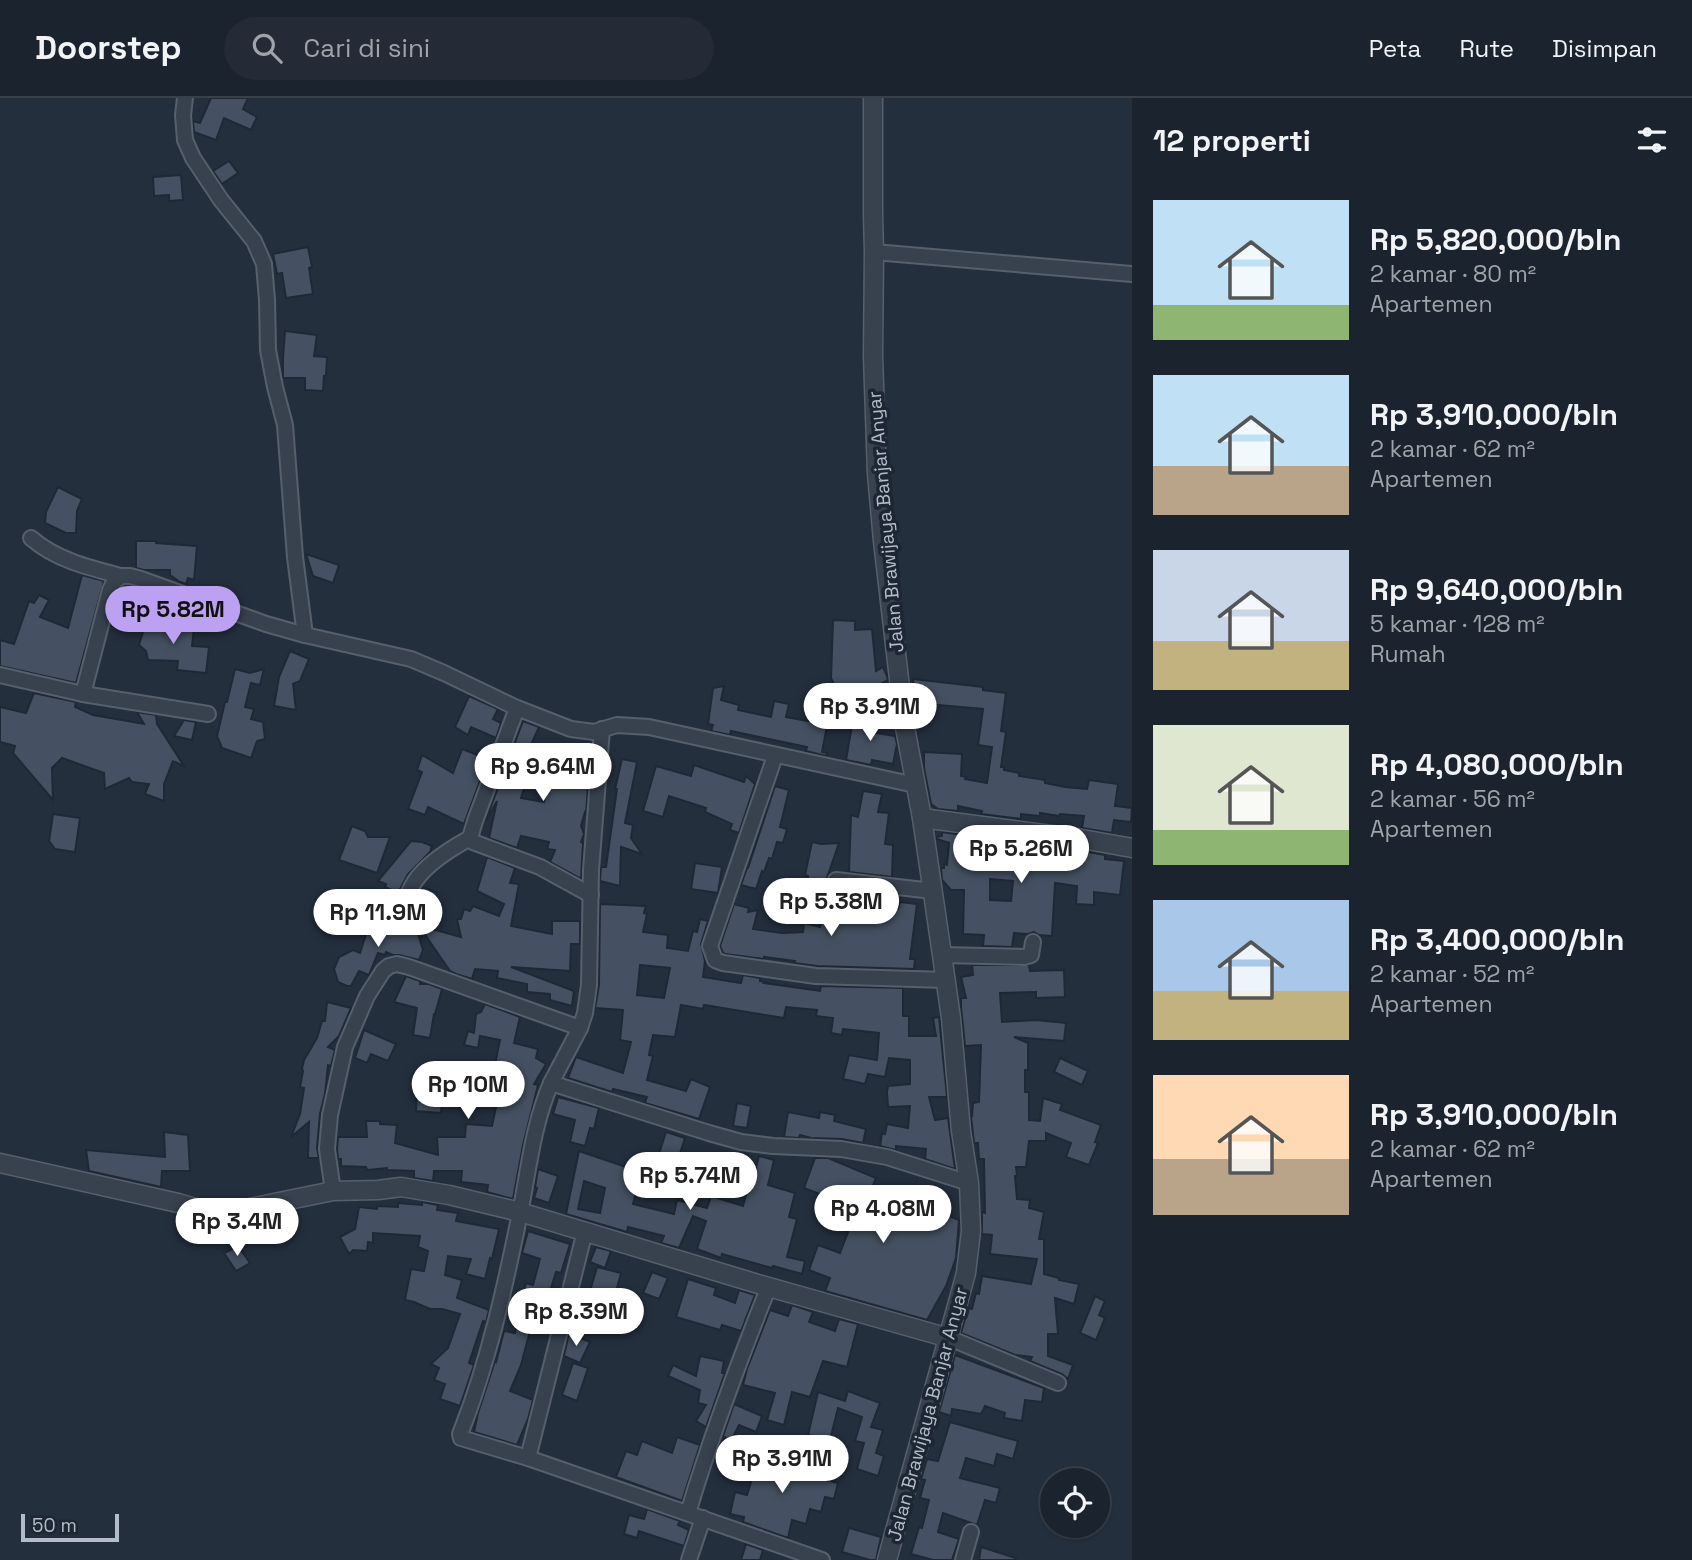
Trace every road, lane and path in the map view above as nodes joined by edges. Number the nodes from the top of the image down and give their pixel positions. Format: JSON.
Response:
{"nodes":[{"id":1,"x":185,"y":98,"type":"edge"},
{"id":2,"x":873,"y":98,"type":"edge"},
{"id":3,"x":874,"y":252,"type":"junction"},
{"id":4,"x":1132,"y":274,"type":"edge"},
{"id":5,"x":31,"y":538,"type":"dead end"},
{"id":6,"x":121,"y":576,"type":"junction"},
{"id":7,"x":305,"y":635,"type":"junction"},
{"id":8,"x":0,"y":675,"type":"edge"},
{"id":9,"x":83,"y":694,"type":"junction"},
{"id":10,"x":517,"y":708,"type":"junction"},
{"id":11,"x":208,"y":714,"type":"dead end"},
{"id":12,"x":602,"y":729,"type":"junction"},
{"id":13,"x":775,"y":756,"type":"junction"},
{"id":14,"x":915,"y":785,"type":"junction"},
{"id":15,"x":922,"y":818,"type":"junction"},
{"id":16,"x":470,"y":838,"type":"junction"},
{"id":17,"x":1132,"y":848,"type":"edge"},
{"id":18,"x":836,"y":880,"type":"dead end"},
{"id":19,"x":933,"y":891,"type":"junction"},
{"id":20,"x":590,"y":895,"type":"junction"},
{"id":21,"x":400,"y":920,"type":"dead end"},
{"id":22,"x":1033,"y":942,"type":"dead end"},
{"id":23,"x":942,"y":955,"type":"junction"},
{"id":24,"x":946,"y":980,"type":"junction"},
{"id":25,"x":580,"y":1028,"type":"junction"},
{"id":26,"x":551,"y":1083,"type":"junction"},
{"id":27,"x":0,"y":1163,"type":"edge"},
{"id":28,"x":969,"y":1183,"type":"junction"},
{"id":29,"x":333,"y":1191,"type":"junction"},
{"id":30,"x":520,"y":1212,"type":"junction"},
{"id":31,"x":585,"y":1231,"type":"junction"},
{"id":32,"x":769,"y":1286,"type":"junction"},
{"id":33,"x":949,"y":1338,"type":"junction"},
{"id":34,"x":1058,"y":1383,"type":"dead end"},
{"id":35,"x":528,"y":1458,"type":"junction"},
{"id":36,"x":688,"y":1513,"type":"junction"},
{"id":37,"x":703,"y":1518,"type":"junction"},
{"id":38,"x":971,"y":1532,"type":"dead end"},
{"id":39,"x":689,"y":1560,"type":"edge"},
{"id":40,"x":822,"y":1560,"type":"edge"},
{"id":41,"x":887,"y":1560,"type":"edge"},
{"id":42,"x":963,"y":1560,"type":"edge"}],
"edges":[{"from":1,"to":7,"type":"street"},
{"from":2,"to":3,"type":"street","name":"Jalan Brawijaya Banjar Anyar"},
{"from":3,"to":4,"type":"street"},
{"from":3,"to":14,"type":"street","name":"Jalan Brawijaya Banjar Anyar"},
{"from":5,"to":6,"type":"street"},
{"from":6,"to":7,"type":"street"},
{"from":6,"to":9,"type":"street"},
{"from":7,"to":10,"type":"street"},
{"from":8,"to":9,"type":"street"},
{"from":9,"to":11,"type":"street"},
{"from":10,"to":12,"type":"street"},
{"from":10,"to":16,"type":"street"},
{"from":12,"to":13,"type":"street"},
{"from":12,"to":20,"type":"street"},
{"from":13,"to":14,"type":"street"},
{"from":13,"to":24,"type":"street"},
{"from":14,"to":15,"type":"street","name":"Jalan Brawijaya Banjar Anyar"},
{"from":15,"to":17,"type":"street"},
{"from":15,"to":19,"type":"street","name":"Jalan Brawijaya Banjar Anyar"},
{"from":16,"to":20,"type":"street"},
{"from":16,"to":21,"type":"street"},
{"from":18,"to":19,"type":"street"},
{"from":19,"to":23,"type":"street","name":"Jalan Brawijaya Banjar Anyar"},
{"from":20,"to":25,"type":"street"},
{"from":22,"to":23,"type":"street"},
{"from":23,"to":24,"type":"street","name":"Jalan Brawijaya Banjar Anyar"},
{"from":24,"to":28,"type":"street","name":"Jalan Brawijaya Banjar Anyar"},
{"from":25,"to":26,"type":"street"},
{"from":25,"to":29,"type":"street"},
{"from":26,"to":28,"type":"street"},
{"from":26,"to":30,"type":"street"},
{"from":27,"to":29,"type":"street"},
{"from":28,"to":33,"type":"street","name":"Jalan Brawijaya Banjar Anyar"},
{"from":29,"to":30,"type":"street"},
{"from":30,"to":31,"type":"street"},
{"from":30,"to":35,"type":"street"},
{"from":31,"to":32,"type":"street"},
{"from":31,"to":35,"type":"street"},
{"from":32,"to":33,"type":"street"},
{"from":32,"to":36,"type":"street"},
{"from":33,"to":34,"type":"street"},
{"from":33,"to":41,"type":"street","name":"Jalan Brawijaya Banjar Anyar"},
{"from":35,"to":36,"type":"street"},
{"from":36,"to":37,"type":"street"},
{"from":37,"to":39,"type":"street"},
{"from":37,"to":40,"type":"street"},
{"from":38,"to":42,"type":"street"}]}
